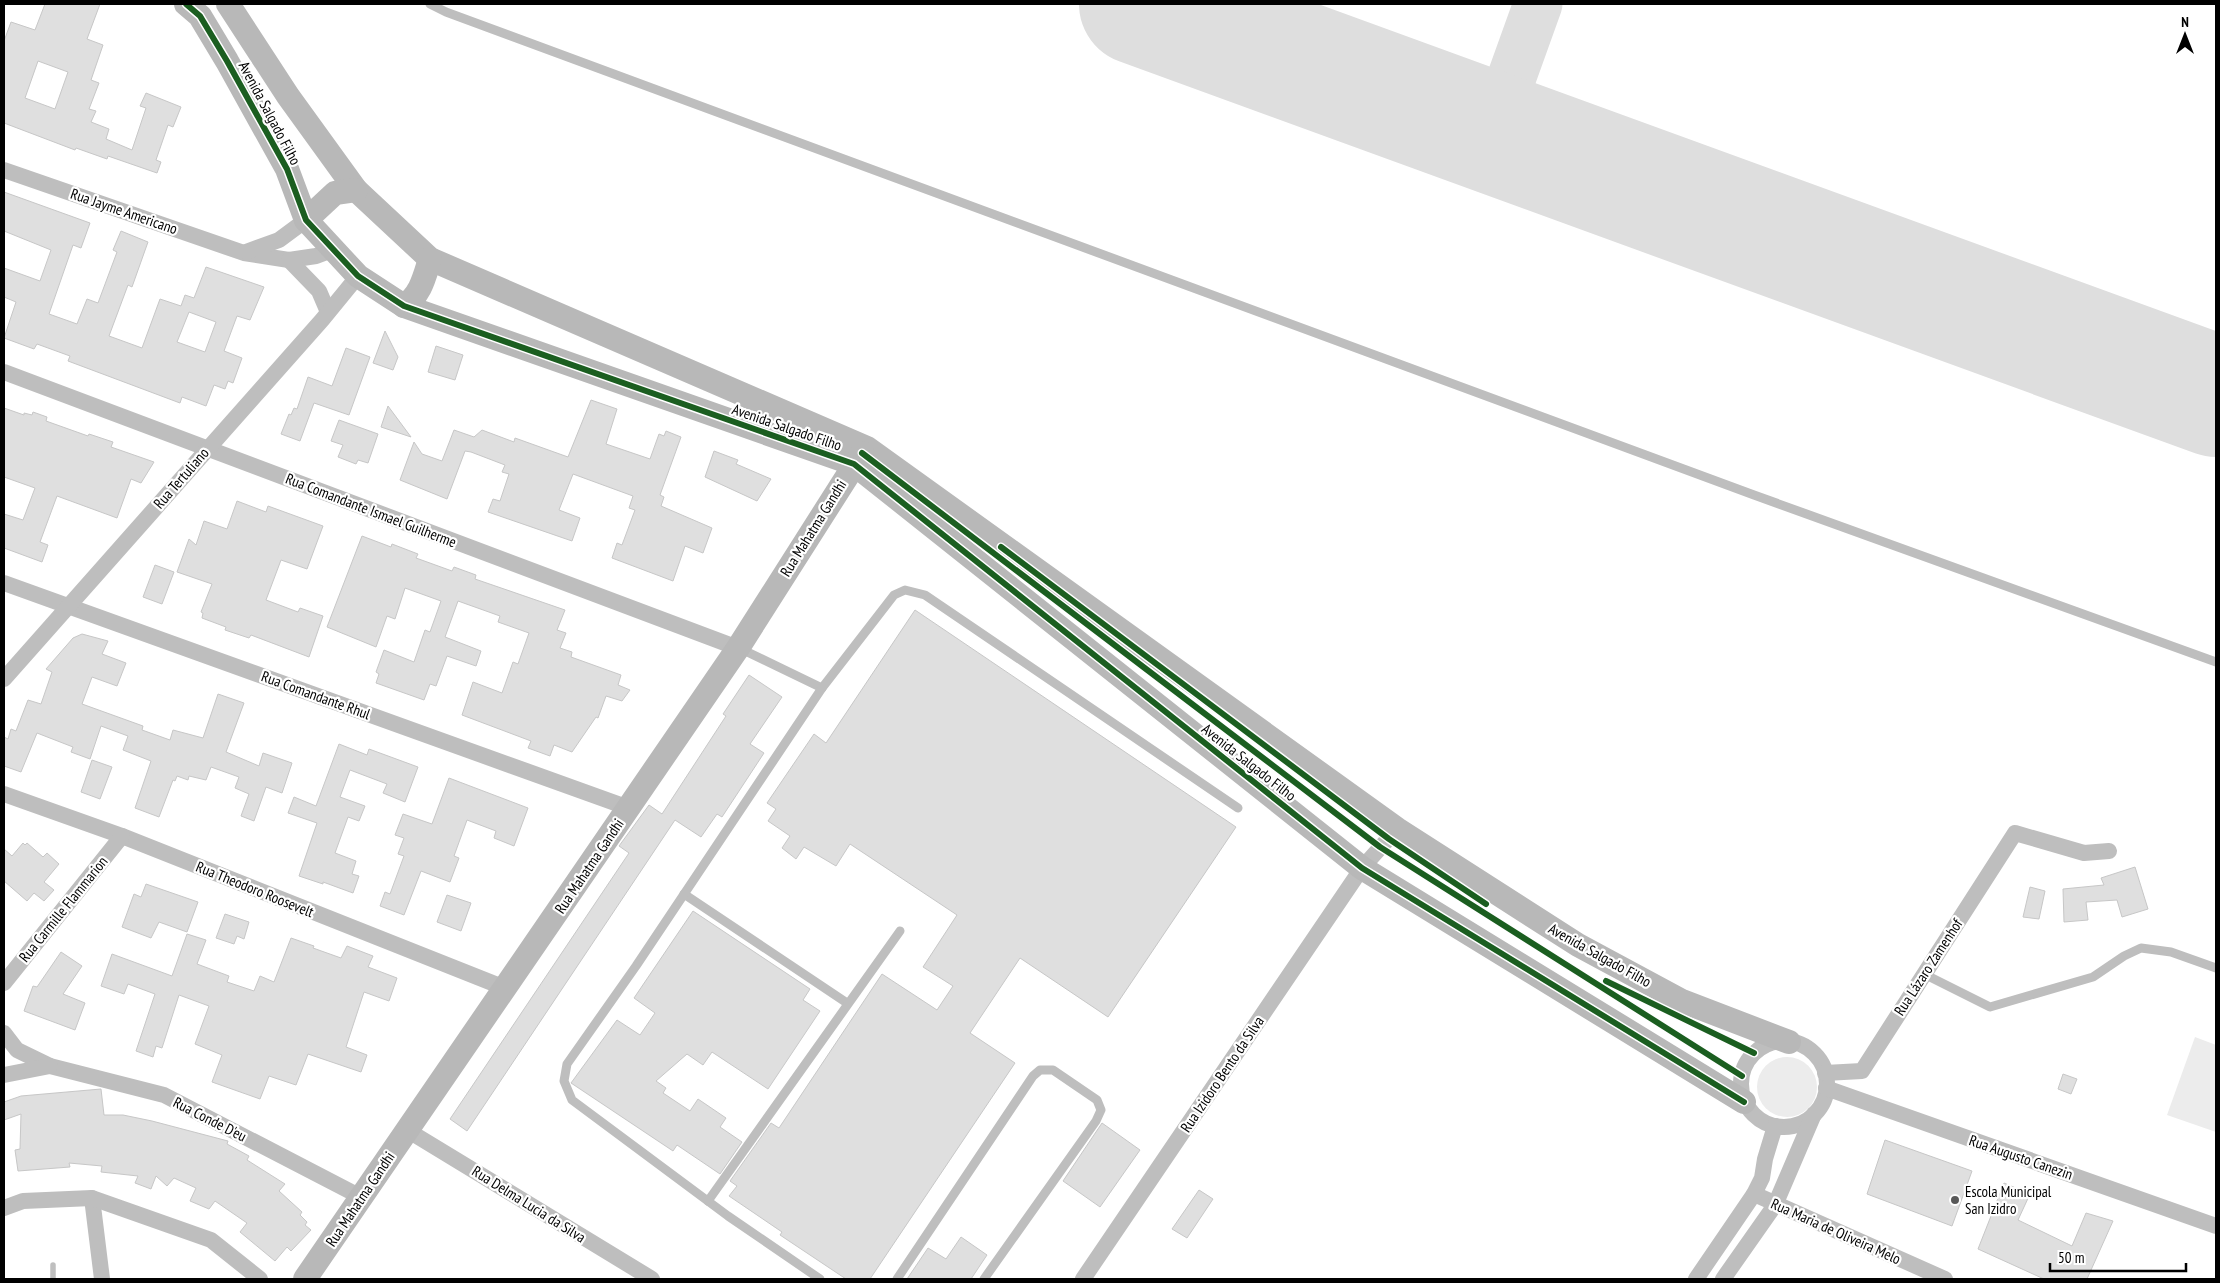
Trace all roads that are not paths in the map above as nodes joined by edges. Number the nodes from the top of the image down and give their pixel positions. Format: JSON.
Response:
{"nodes":[{"id":1,"x":186,"y":4,"type":"edge"},
{"id":2,"x":228,"y":4,"type":"edge"},
{"id":3,"x":430,"y":4,"type":"edge"},
{"id":4,"x":4,"y":170,"type":"edge"},
{"id":5,"x":356,"y":190,"type":"junction"},
{"id":6,"x":306,"y":220,"type":"junction"},
{"id":7,"x":332,"y":250,"type":"junction"},
{"id":8,"x":244,"y":253,"type":"junction"},
{"id":9,"x":430,"y":259,"type":"junction"},
{"id":10,"x":289,"y":260,"type":"junction"},
{"id":11,"x":358,"y":276,"type":"junction"},
{"id":12,"x":404,"y":306,"type":"junction"},
{"id":13,"x":328,"y":312,"type":"junction"},
{"id":14,"x":4,"y":372,"type":"edge"},
{"id":15,"x":208,"y":448,"type":"junction"},
{"id":16,"x":860,"y":456,"type":"junction"},
{"id":17,"x":4,"y":583,"type":"edge"},
{"id":18,"x":68,"y":606,"type":"junction"},
{"id":19,"x":738,"y":648,"type":"junction"},
{"id":20,"x":2216,"y":662,"type":"edge"},
{"id":21,"x":4,"y":680,"type":"edge"},
{"id":22,"x":822,"y":688,"type":"junction"},
{"id":23,"x":4,"y":794,"type":"edge"},
{"id":24,"x":629,"y":808,"type":"junction"},
{"id":25,"x":1238,"y":808,"type":"dead end"},
{"id":26,"x":1397,"y":829,"type":"junction"},
{"id":27,"x":122,"y":836,"type":"junction"},
{"id":28,"x":2109,"y":851,"type":"dead end"},
{"id":29,"x":1362,"y":868,"type":"junction"},
{"id":30,"x":684,"y":894,"type":"junction"},
{"id":31,"x":900,"y":931,"type":"dead end"},
{"id":32,"x":2216,"y":968,"type":"edge"},
{"id":33,"x":1924,"y":974,"type":"junction"},
{"id":34,"x":4,"y":983,"type":"edge"},
{"id":35,"x":505,"y":988,"type":"junction"},
{"id":36,"x":847,"y":1003,"type":"junction"},
{"id":37,"x":4,"y":1033,"type":"edge"},
{"id":38,"x":1789,"y":1042,"type":"junction"},
{"id":39,"x":50,"y":1066,"type":"junction"},
{"id":40,"x":4,"y":1075,"type":"edge"},
{"id":41,"x":1826,"y":1080,"type":"junction"},
{"id":42,"x":1744,"y":1102,"type":"junction"},
{"id":43,"x":1814,"y":1114,"type":"junction"},
{"id":44,"x":1775,"y":1126,"type":"junction"},
{"id":45,"x":408,"y":1130,"type":"junction"},
{"id":46,"x":1754,"y":1194,"type":"junction"},
{"id":47,"x":361,"y":1197,"type":"junction"},
{"id":48,"x":92,"y":1198,"type":"junction"},
{"id":49,"x":708,"y":1201,"type":"junction"},
{"id":50,"x":1775,"y":1205,"type":"junction"},
{"id":51,"x":4,"y":1208,"type":"edge"},
{"id":52,"x":2216,"y":1226,"type":"edge"},
{"id":53,"x":102,"y":1279,"type":"edge"},
{"id":54,"x":260,"y":1279,"type":"edge"},
{"id":55,"x":305,"y":1279,"type":"edge"},
{"id":56,"x":652,"y":1279,"type":"edge"},
{"id":57,"x":820,"y":1279,"type":"edge"},
{"id":58,"x":897,"y":1279,"type":"edge"},
{"id":59,"x":984,"y":1279,"type":"edge"},
{"id":60,"x":1083,"y":1279,"type":"edge"},
{"id":61,"x":1696,"y":1279,"type":"edge"},
{"id":62,"x":1723,"y":1279,"type":"edge"},
{"id":63,"x":1945,"y":1279,"type":"edge"}],
"edges":[{"from":1,"to":6,"type":"street","name":"Avenida Salgado Filho"},
{"from":2,"to":5,"type":"street","name":"Avenida Salgado Filho"},
{"from":3,"to":20,"type":"lane"},
{"from":4,"to":8,"type":"street","name":"Rua Jayme Americano"},
{"from":5,"to":6,"type":"street"},
{"from":5,"to":9,"type":"street","name":"Avenida Salgado Filho"},
{"from":6,"to":7,"type":"street","name":"Avenida Salgado Filho"},
{"from":6,"to":8,"type":"street"},
{"from":7,"to":10,"type":"street","name":"Rua Jayme Americano"},
{"from":7,"to":11,"type":"street","name":"Avenida Salgado Filho"},
{"from":8,"to":10,"type":"street","name":"Rua Jayme Americano"},
{"from":9,"to":12,"type":"street"},
{"from":9,"to":16,"type":"street","name":"Avenida Salgado Filho"},
{"from":10,"to":13,"type":"street"},
{"from":11,"to":12,"type":"street","name":"Avenida Salgado Filho"},
{"from":11,"to":13,"type":"street","name":"Rua Tertuliano"},
{"from":12,"to":16,"type":"street","name":"Avenida Salgado Filho"},
{"from":13,"to":15,"type":"street","name":"Rua Tertuliano"},
{"from":14,"to":15,"type":"street","name":"Rua Comandante Ismael Guilherme"},
{"from":15,"to":18,"type":"street","name":"Rua Tertuliano"},
{"from":15,"to":19,"type":"street","name":"Rua Comandante Ismael Guilherme"},
{"from":16,"to":19,"type":"street","name":"Rua Mahatma Gandhi"},
{"from":16,"to":26,"type":"street","name":"Avenida Salgado Filho"},
{"from":16,"to":29,"type":"street","name":"Avenida Salgado Filho"},
{"from":17,"to":18,"type":"street","name":"Rua Comandante Rhul"},
{"from":18,"to":21,"type":"street","name":"Rua Tertuliano"},
{"from":18,"to":24,"type":"street","name":"Rua Comandante Rhul"},
{"from":19,"to":22,"type":"lane"},
{"from":19,"to":24,"type":"street","name":"Rua Mahatma Gandhi"},
{"from":22,"to":25,"type":"lane"},
{"from":22,"to":30,"type":"lane"},
{"from":23,"to":27,"type":"street","name":"Rua Theodoro Roosevelt"},
{"from":24,"to":35,"type":"street","name":"Rua Mahatma Gandhi"},
{"from":26,"to":29,"type":"street","name":"Rua Izidoro Bento da Silva"},
{"from":26,"to":38,"type":"street","name":"Avenida Salgado Filho"},
{"from":27,"to":34,"type":"street","name":"Rua Carmille Flammarion"},
{"from":27,"to":35,"type":"street","name":"Rua Theodoro Roosevelt"},
{"from":28,"to":33,"type":"street","name":"Rua Lázaro Zamenhof"},
{"from":29,"to":42,"type":"street","name":"Avenida Salgado Filho"},
{"from":29,"to":60,"type":"street","name":"Rua Izidoro Bento da Silva"},
{"from":30,"to":36,"type":"lane"},
{"from":30,"to":49,"type":"lane"},
{"from":31,"to":36,"type":"lane"},
{"from":32,"to":33,"type":"lane"},
{"from":33,"to":41,"type":"street","name":"Rua Lázaro Zamenhof"},
{"from":35,"to":45,"type":"street","name":"Rua Mahatma Gandhi"},
{"from":36,"to":49,"type":"lane"},
{"from":37,"to":39,"type":"street","name":"Rua Conde D'eu"},
{"from":38,"to":41,"type":"street"},
{"from":38,"to":42,"type":"street"},
{"from":39,"to":40,"type":"street","name":"Rua Conde D'eu"},
{"from":39,"to":47,"type":"street","name":"Rua Conde D'eu"},
{"from":41,"to":43,"type":"street"},
{"from":41,"to":52,"type":"street","name":"Rua Augusto Canezin"},
{"from":42,"to":44,"type":"street"},
{"from":43,"to":44,"type":"street"},
{"from":43,"to":50,"type":"street"},
{"from":44,"to":46,"type":"street"},
{"from":45,"to":47,"type":"street","name":"Rua Mahatma Gandhi"},
{"from":45,"to":56,"type":"street","name":"Rua Delma Lucia da Silva"},
{"from":46,"to":50,"type":"street","name":"Rua Maria de Oliveira Melo"},
{"from":46,"to":61,"type":"street"},
{"from":47,"to":55,"type":"street","name":"Rua Mahatma Gandhi"},
{"from":48,"to":51,"type":"street"},
{"from":48,"to":53,"type":"street"},
{"from":48,"to":54,"type":"street"},
{"from":49,"to":57,"type":"lane"},
{"from":50,"to":62,"type":"street"},
{"from":50,"to":63,"type":"street","name":"Rua Maria de Oliveira Melo"},
{"from":58,"to":59,"type":"lane"}]}
